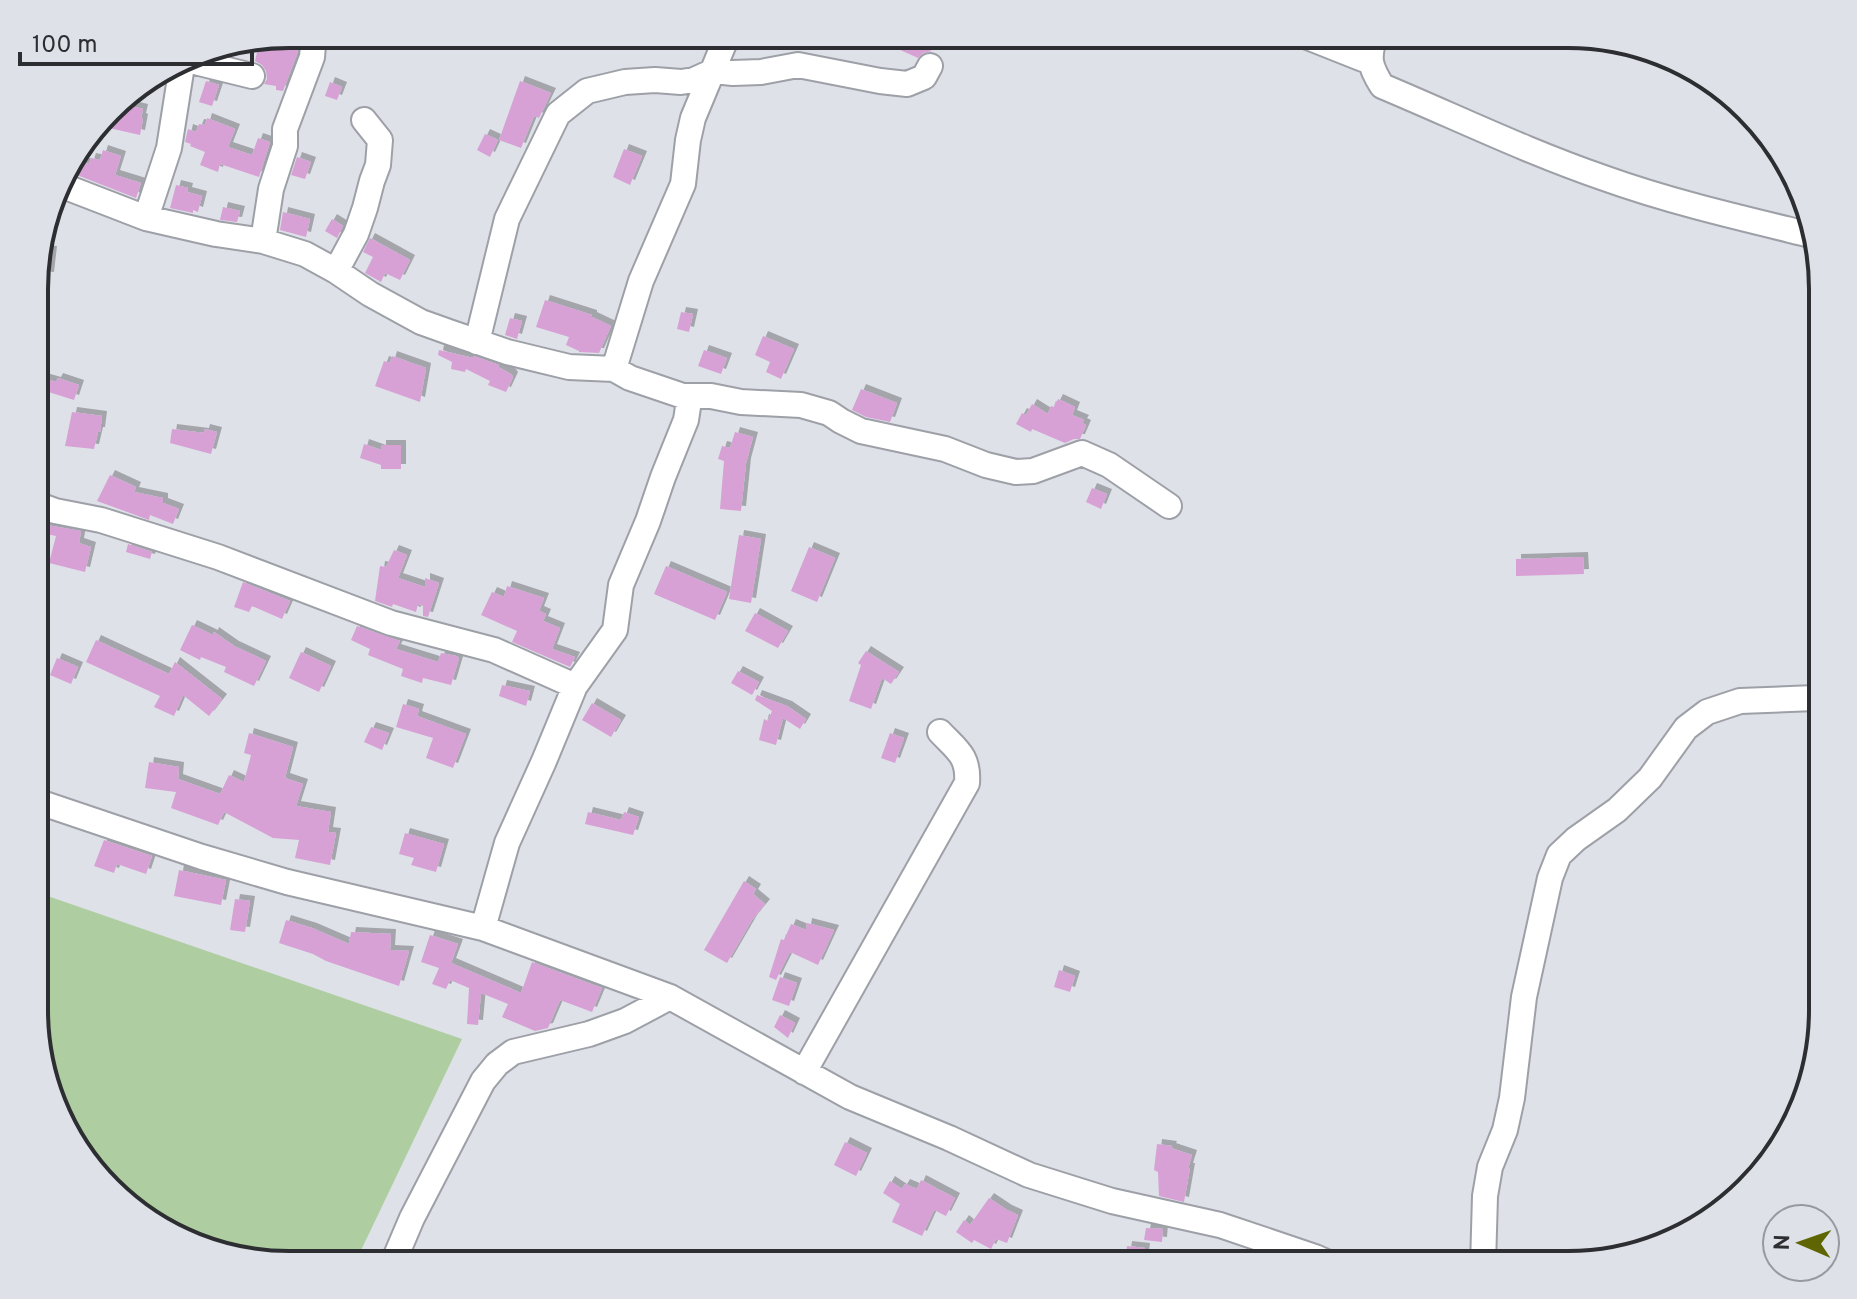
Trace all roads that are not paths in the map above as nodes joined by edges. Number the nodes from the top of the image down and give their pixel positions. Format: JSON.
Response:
{"nodes":[{"id":1,"x":313,"y":48,"type":"edge"},
{"id":2,"x":723,"y":48,"type":"edge"},
{"id":3,"x":1337,"y":49,"type":"edge"},
{"id":4,"x":1371,"y":49,"type":"edge"},
{"id":5,"x":1363,"y":59,"type":"dead end"},
{"id":6,"x":204,"y":64,"type":"edge"},
{"id":7,"x":930,"y":66,"type":"dead end"},
{"id":8,"x":714,"y":71,"type":"junction"},
{"id":9,"x":181,"y":74,"type":"edge"},
{"id":10,"x":252,"y":76,"type":"dead end"},
{"id":11,"x":364,"y":120,"type":"dead end"},
{"id":12,"x":70,"y":189,"type":"edge"},
{"id":13,"x":146,"y":218,"type":"junction"},
{"id":14,"x":1802,"y":233,"type":"edge"},
{"id":15,"x":263,"y":241,"type":"junction"},
{"id":16,"x":336,"y":271,"type":"junction"},
{"id":17,"x":477,"y":342,"type":"junction"},
{"id":18,"x":614,"y":369,"type":"junction"},
{"id":19,"x":683,"y":396,"type":"junction"},
{"id":20,"x":1169,"y":506,"type":"dead end"},
{"id":21,"x":48,"y":509,"type":"edge"},
{"id":22,"x":575,"y":686,"type":"junction"},
{"id":23,"x":1808,"y":698,"type":"edge"},
{"id":24,"x":940,"y":732,"type":"dead end"},
{"id":25,"x":49,"y":805,"type":"edge"},
{"id":26,"x":483,"y":928,"type":"junction"},
{"id":27,"x":670,"y":997,"type":"junction"},
{"id":28,"x":804,"y":1072,"type":"junction"},
{"id":29,"x":398,"y":1250,"type":"edge"},
{"id":30,"x":1297,"y":1251,"type":"edge"},
{"id":31,"x":1483,"y":1251,"type":"edge"}],
"edges":[{"from":1,"to":15,"type":"street"},
{"from":2,"to":8,"type":"street"},
{"from":3,"to":5,"type":"street"},
{"from":4,"to":14,"type":"street"},
{"from":6,"to":10,"type":"street"},
{"from":7,"to":8,"type":"street"},
{"from":8,"to":17,"type":"street"},
{"from":8,"to":18,"type":"street"},
{"from":9,"to":13,"type":"street"},
{"from":11,"to":16,"type":"street"},
{"from":12,"to":13,"type":"street"},
{"from":13,"to":15,"type":"street"},
{"from":15,"to":16,"type":"street"},
{"from":16,"to":17,"type":"street"},
{"from":17,"to":18,"type":"street"},
{"from":18,"to":19,"type":"street"},
{"from":19,"to":20,"type":"street"},
{"from":19,"to":22,"type":"street"},
{"from":21,"to":22,"type":"street"},
{"from":22,"to":26,"type":"street"},
{"from":23,"to":31,"type":"street"},
{"from":24,"to":28,"type":"street"},
{"from":25,"to":26,"type":"street"},
{"from":26,"to":27,"type":"street"},
{"from":27,"to":28,"type":"street"},
{"from":27,"to":29,"type":"street"},
{"from":28,"to":30,"type":"street"}]}
